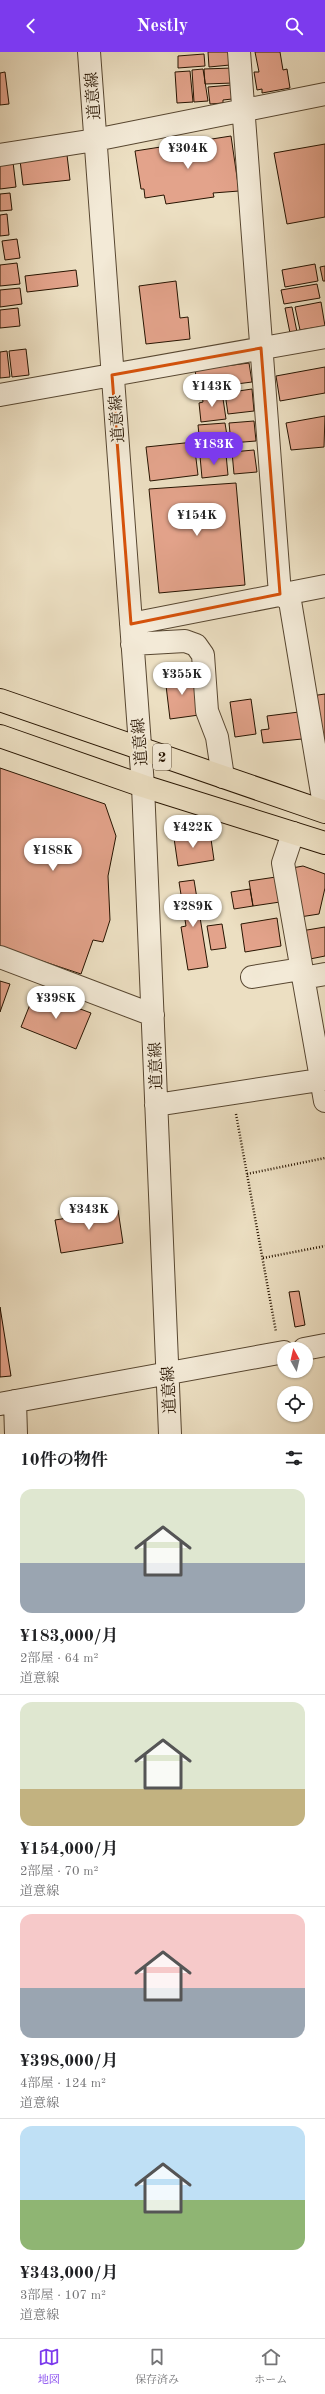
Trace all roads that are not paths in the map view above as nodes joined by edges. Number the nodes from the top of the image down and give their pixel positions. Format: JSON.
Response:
{"nodes":[{"id":1,"x":89,"y":52,"type":"edge"},
{"id":2,"x":239,"y":52,"type":"edge"},
{"id":3,"x":325,"y":94,"type":"edge"},
{"id":4,"x":243,"y":109,"type":"junction"},
{"id":5,"x":95,"y":140,"type":"junction"},
{"id":6,"x":0,"y":155,"type":"edge"},
{"id":7,"x":325,"y":337,"type":"edge"},
{"id":8,"x":261,"y":348,"type":"junction"},
{"id":9,"x":112,"y":375,"type":"junction"},
{"id":10,"x":0,"y":395,"type":"edge"},
{"id":11,"x":325,"y":586,"type":"edge"},
{"id":12,"x":280,"y":594,"type":"junction"},
{"id":13,"x":131,"y":634,"type":"junction"},
{"id":14,"x":0,"y":700,"type":"edge"},
{"id":15,"x":0,"y":736,"type":"edge"},
{"id":16,"x":140,"y":749,"type":"junction"},
{"id":17,"x":223,"y":777,"type":"junction"},
{"id":18,"x":143,"y":786,"type":"junction"},
{"id":19,"x":325,"y":811,"type":"edge"},
{"id":20,"x":293,"y":833,"type":"junction"},
{"id":21,"x":325,"y":843,"type":"edge"},
{"id":22,"x":0,"y":957,"type":"edge"},
{"id":23,"x":302,"y":973,"type":"junction"},
{"id":24,"x":325,"y":974,"type":"edge"},
{"id":25,"x":252,"y":977,"type":"dead end"},
{"id":26,"x":153,"y":1015,"type":"junction"},
{"id":27,"x":319,"y":1028,"type":"edge"},
{"id":28,"x":323,"y":1079,"type":"edge"},
{"id":29,"x":325,"y":1101,"type":"edge"},
{"id":30,"x":156,"y":1105,"type":"junction"},
{"id":31,"x":325,"y":1345,"type":"edge"},
{"id":32,"x":277,"y":1347,"type":"edge"},
{"id":33,"x":313,"y":1347,"type":"edge"},
{"id":34,"x":168,"y":1373,"type":"junction"},
{"id":35,"x":7,"y":1402,"type":"edge"},
{"id":36,"x":16,"y":1434,"type":"edge"},
{"id":37,"x":170,"y":1434,"type":"edge"}],
"edges":[{"from":1,"to":5,"type":"street","name":"道意線"},
{"from":2,"to":4,"type":"street"},
{"from":3,"to":4,"type":"street"},
{"from":4,"to":5,"type":"street"},
{"from":4,"to":8,"type":"street"},
{"from":5,"to":6,"type":"street"},
{"from":5,"to":9,"type":"street","name":"道意線"},
{"from":7,"to":8,"type":"street"},
{"from":8,"to":9,"type":"street"},
{"from":8,"to":12,"type":"street"},
{"from":9,"to":10,"type":"street"},
{"from":9,"to":13,"type":"street","name":"道意線"},
{"from":11,"to":12,"type":"street"},
{"from":12,"to":13,"type":"street"},
{"from":12,"to":19,"type":"street"},
{"from":13,"to":16,"type":"street","name":"道意線"},
{"from":13,"to":17,"type":"street"},
{"from":14,"to":16,"type":"highway","number":"2"},
{"from":15,"to":18,"type":"highway","number":"2"},
{"from":16,"to":17,"type":"highway","number":"2"},
{"from":16,"to":18,"type":"street","name":"道意線"},
{"from":17,"to":19,"type":"highway","number":"2"},
{"from":18,"to":20,"type":"highway","number":"2"},
{"from":18,"to":26,"type":"street","name":"道意線"},
{"from":20,"to":21,"type":"highway","number":"2"},
{"from":20,"to":23,"type":"street"},
{"from":22,"to":26,"type":"street"},
{"from":23,"to":24,"type":"street"},
{"from":23,"to":25,"type":"street"},
{"from":23,"to":27,"type":"street"},
{"from":26,"to":30,"type":"street","name":"道意線"},
{"from":27,"to":28,"type":"street"},
{"from":28,"to":29,"type":"street"},
{"from":28,"to":30,"type":"street"},
{"from":30,"to":34,"type":"street","name":"道意線"},
{"from":31,"to":33,"type":"street"},
{"from":32,"to":34,"type":"street"},
{"from":34,"to":35,"type":"street"},
{"from":34,"to":37,"type":"street","name":"道意線"},
{"from":35,"to":36,"type":"street"}]}
